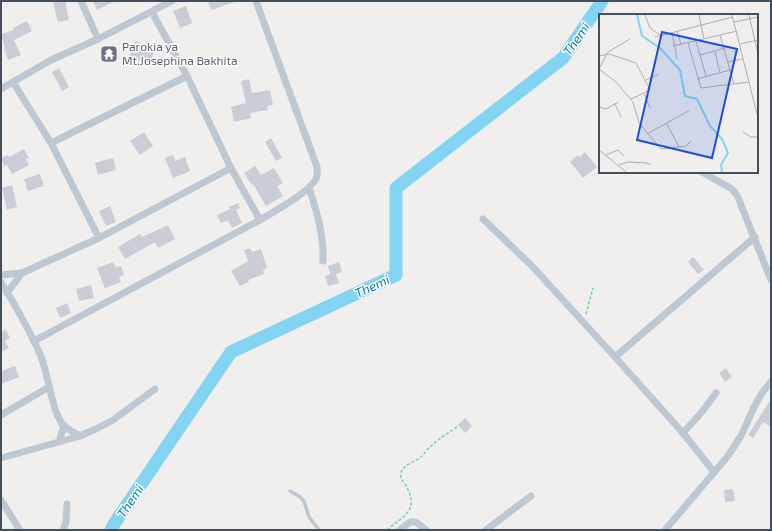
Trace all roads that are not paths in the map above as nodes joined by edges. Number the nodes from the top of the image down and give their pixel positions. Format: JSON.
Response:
{"nodes":[{"id":1,"x":81,"y":1,"type":"edge"},
{"id":2,"x":172,"y":1,"type":"edge"},
{"id":3,"x":256,"y":1,"type":"edge"},
{"id":4,"x":152,"y":12,"type":"junction"},
{"id":5,"x":98,"y":39,"type":"junction"},
{"id":6,"x":187,"y":76,"type":"junction"},
{"id":7,"x":13,"y":82,"type":"junction"},
{"id":8,"x":1,"y":89,"type":"edge"},
{"id":9,"x":52,"y":143,"type":"junction"},
{"id":10,"x":231,"y":168,"type":"junction"},
{"id":11,"x":704,"y":173,"type":"edge"},
{"id":12,"x":309,"y":188,"type":"junction"},
{"id":13,"x":483,"y":219,"type":"dead end"},
{"id":14,"x":260,"y":220,"type":"junction"},
{"id":15,"x":755,"y":237,"type":"junction"},
{"id":16,"x":99,"y":238,"type":"junction"},
{"id":17,"x":323,"y":262,"type":"dead end"},
{"id":18,"x":22,"y":273,"type":"junction"},
{"id":19,"x":1,"y":275,"type":"edge"},
{"id":20,"x":771,"y":280,"type":"edge"},
{"id":21,"x":1,"y":282,"type":"edge"},
{"id":22,"x":7,"y":293,"type":"junction"},
{"id":23,"x":34,"y":341,"type":"junction"},
{"id":24,"x":615,"y":357,"type":"junction"},
{"id":25,"x":771,"y":382,"type":"edge"},
{"id":26,"x":49,"y":387,"type":"junction"},
{"id":27,"x":155,"y":389,"type":"dead end"},
{"id":28,"x":716,"y":393,"type":"dead end"},
{"id":29,"x":1,"y":415,"type":"edge"},
{"id":30,"x":64,"y":425,"type":"junction"},
{"id":31,"x":683,"y":433,"type":"junction"},
{"id":32,"x":80,"y":436,"type":"junction"},
{"id":33,"x":59,"y":442,"type":"junction"},
{"id":34,"x":1,"y":458,"type":"edge"},
{"id":35,"x":714,"y":472,"type":"junction"},
{"id":36,"x":290,"y":491,"type":"dead end"},
{"id":37,"x":531,"y":496,"type":"dead end"},
{"id":38,"x":1,"y":500,"type":"edge"},
{"id":39,"x":67,"y":504,"type":"dead end"},
{"id":40,"x":20,"y":530,"type":"edge"},
{"id":41,"x":63,"y":530,"type":"edge"},
{"id":42,"x":319,"y":530,"type":"edge"},
{"id":43,"x":400,"y":530,"type":"edge"},
{"id":44,"x":426,"y":530,"type":"edge"},
{"id":45,"x":486,"y":530,"type":"edge"},
{"id":46,"x":665,"y":530,"type":"edge"}],
"edges":[{"from":1,"to":5,"type":"street"},
{"from":2,"to":4,"type":"street"},
{"from":3,"to":12,"type":"street"},
{"from":4,"to":5,"type":"street"},
{"from":4,"to":6,"type":"street"},
{"from":5,"to":7,"type":"street"},
{"from":6,"to":9,"type":"street"},
{"from":6,"to":10,"type":"street"},
{"from":7,"to":8,"type":"street"},
{"from":7,"to":9,"type":"street"},
{"from":9,"to":16,"type":"street"},
{"from":10,"to":14,"type":"street"},
{"from":10,"to":16,"type":"street"},
{"from":11,"to":15,"type":"street"},
{"from":12,"to":14,"type":"street"},
{"from":12,"to":17,"type":"street"},
{"from":13,"to":24,"type":"street"},
{"from":14,"to":23,"type":"street"},
{"from":15,"to":20,"type":"street"},
{"from":15,"to":24,"type":"street"},
{"from":16,"to":18,"type":"street"},
{"from":18,"to":19,"type":"street"},
{"from":18,"to":22,"type":"street"},
{"from":21,"to":22,"type":"street"},
{"from":22,"to":23,"type":"street"},
{"from":23,"to":26,"type":"street"},
{"from":24,"to":31,"type":"street"},
{"from":25,"to":35,"type":"street"},
{"from":26,"to":29,"type":"street"},
{"from":26,"to":30,"type":"street"},
{"from":27,"to":32,"type":"street"},
{"from":28,"to":31,"type":"street"},
{"from":30,"to":32,"type":"street"},
{"from":30,"to":33,"type":"street"},
{"from":31,"to":35,"type":"street"},
{"from":32,"to":33,"type":"street"},
{"from":33,"to":34,"type":"street"},
{"from":35,"to":46,"type":"street"},
{"from":36,"to":42,"type":"lane"},
{"from":37,"to":45,"type":"street"},
{"from":38,"to":40,"type":"street"},
{"from":39,"to":41,"type":"street"},
{"from":43,"to":44,"type":"street"}]}
